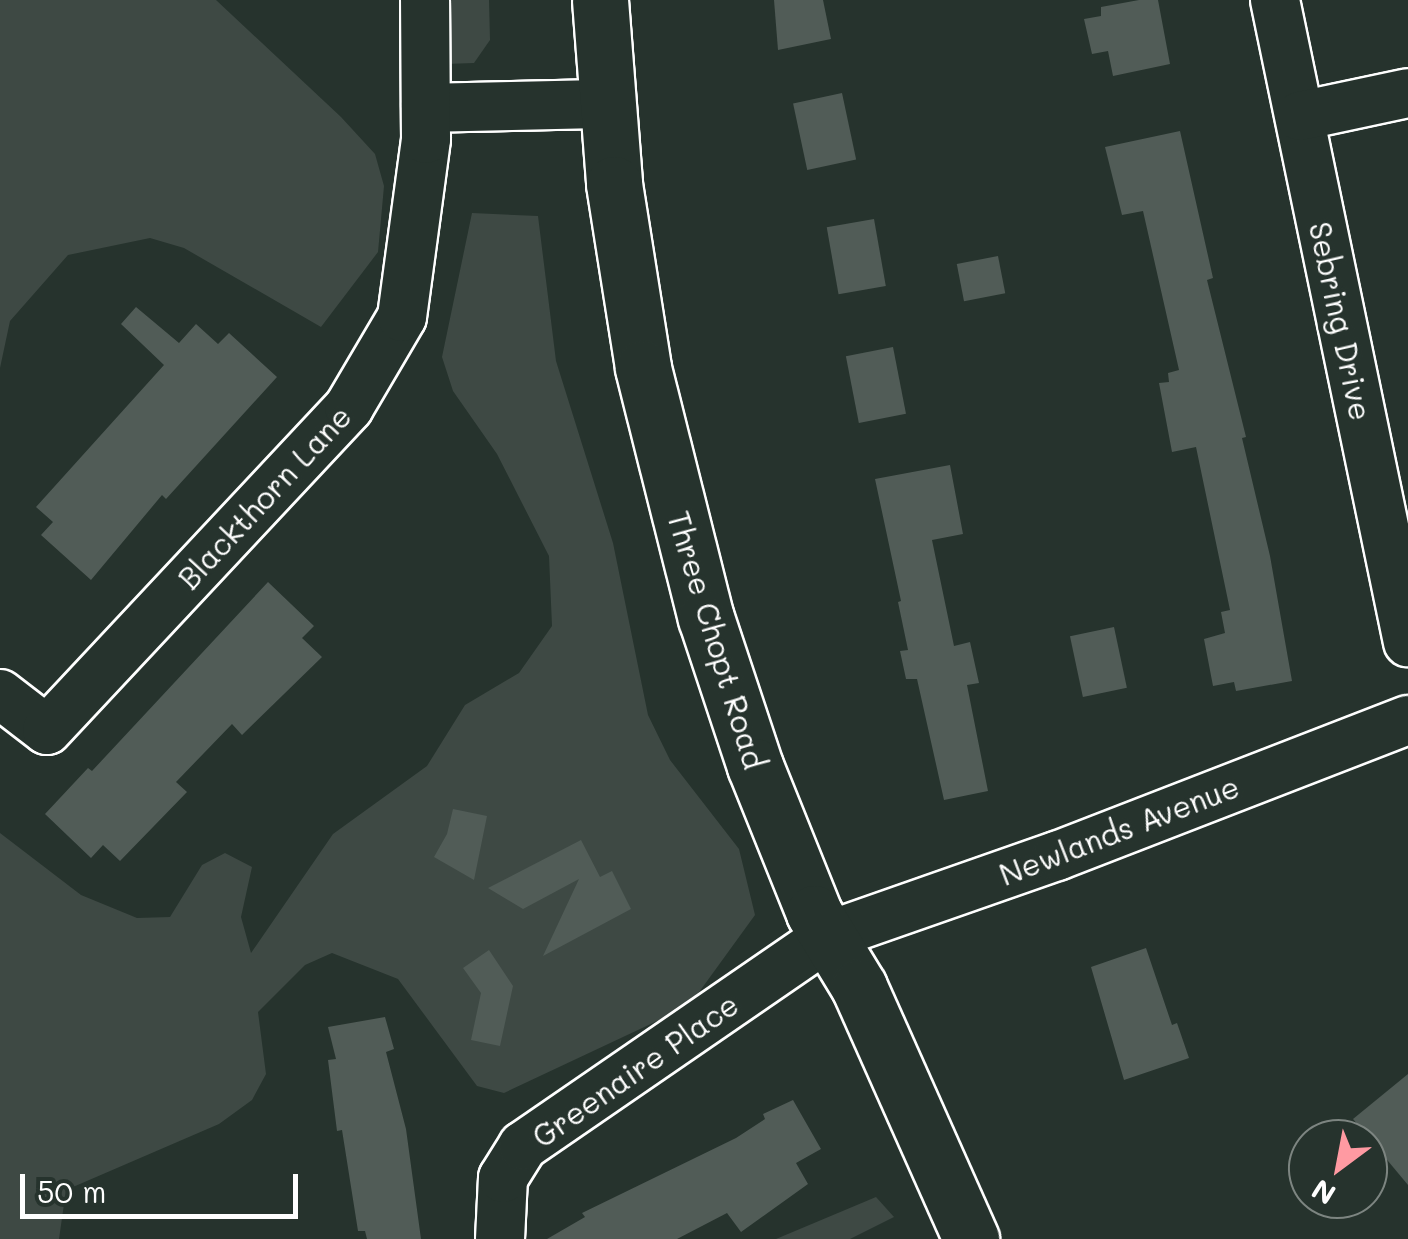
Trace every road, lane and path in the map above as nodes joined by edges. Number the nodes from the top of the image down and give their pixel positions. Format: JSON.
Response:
{"nodes":[{"id":1,"x":425,"y":0,"type":"edge"},
{"id":2,"x":600,"y":0,"type":"edge"},
{"id":3,"x":1274,"y":0,"type":"edge"},
{"id":4,"x":1408,"y":93,"type":"edge"},
{"id":5,"x":608,"y":104,"type":"junction"},
{"id":6,"x":426,"y":108,"type":"junction"},
{"id":7,"x":1300,"y":116,"type":"junction"},
{"id":8,"x":1408,"y":642,"type":"edge"},
{"id":9,"x":0,"y":694,"type":"edge"},
{"id":10,"x":1408,"y":720,"type":"edge"},
{"id":11,"x":828,"y":936,"type":"junction"},
{"id":12,"x":500,"y":1239,"type":"edge"},
{"id":13,"x":971,"y":1239,"type":"edge"}],
"edges":[{"from":1,"to":6,"type":"street","name":"Blackthorn Lane"},
{"from":2,"to":5,"type":"main road","name":"Three Chopt Road"},
{"from":3,"to":7,"type":"street","name":"Sebring Drive"},
{"from":4,"to":7,"type":"street"},
{"from":5,"to":6,"type":"street"},
{"from":5,"to":11,"type":"main road","name":"Three Chopt Road"},
{"from":6,"to":9,"type":"street","name":"Blackthorn Lane"},
{"from":7,"to":8,"type":"street","name":"Sebring Drive"},
{"from":10,"to":11,"type":"street","name":"Newlands Avenue"},
{"from":11,"to":12,"type":"street","name":"Greenaire Place"},
{"from":11,"to":13,"type":"main road","name":"Three Chopt Road"}]}
